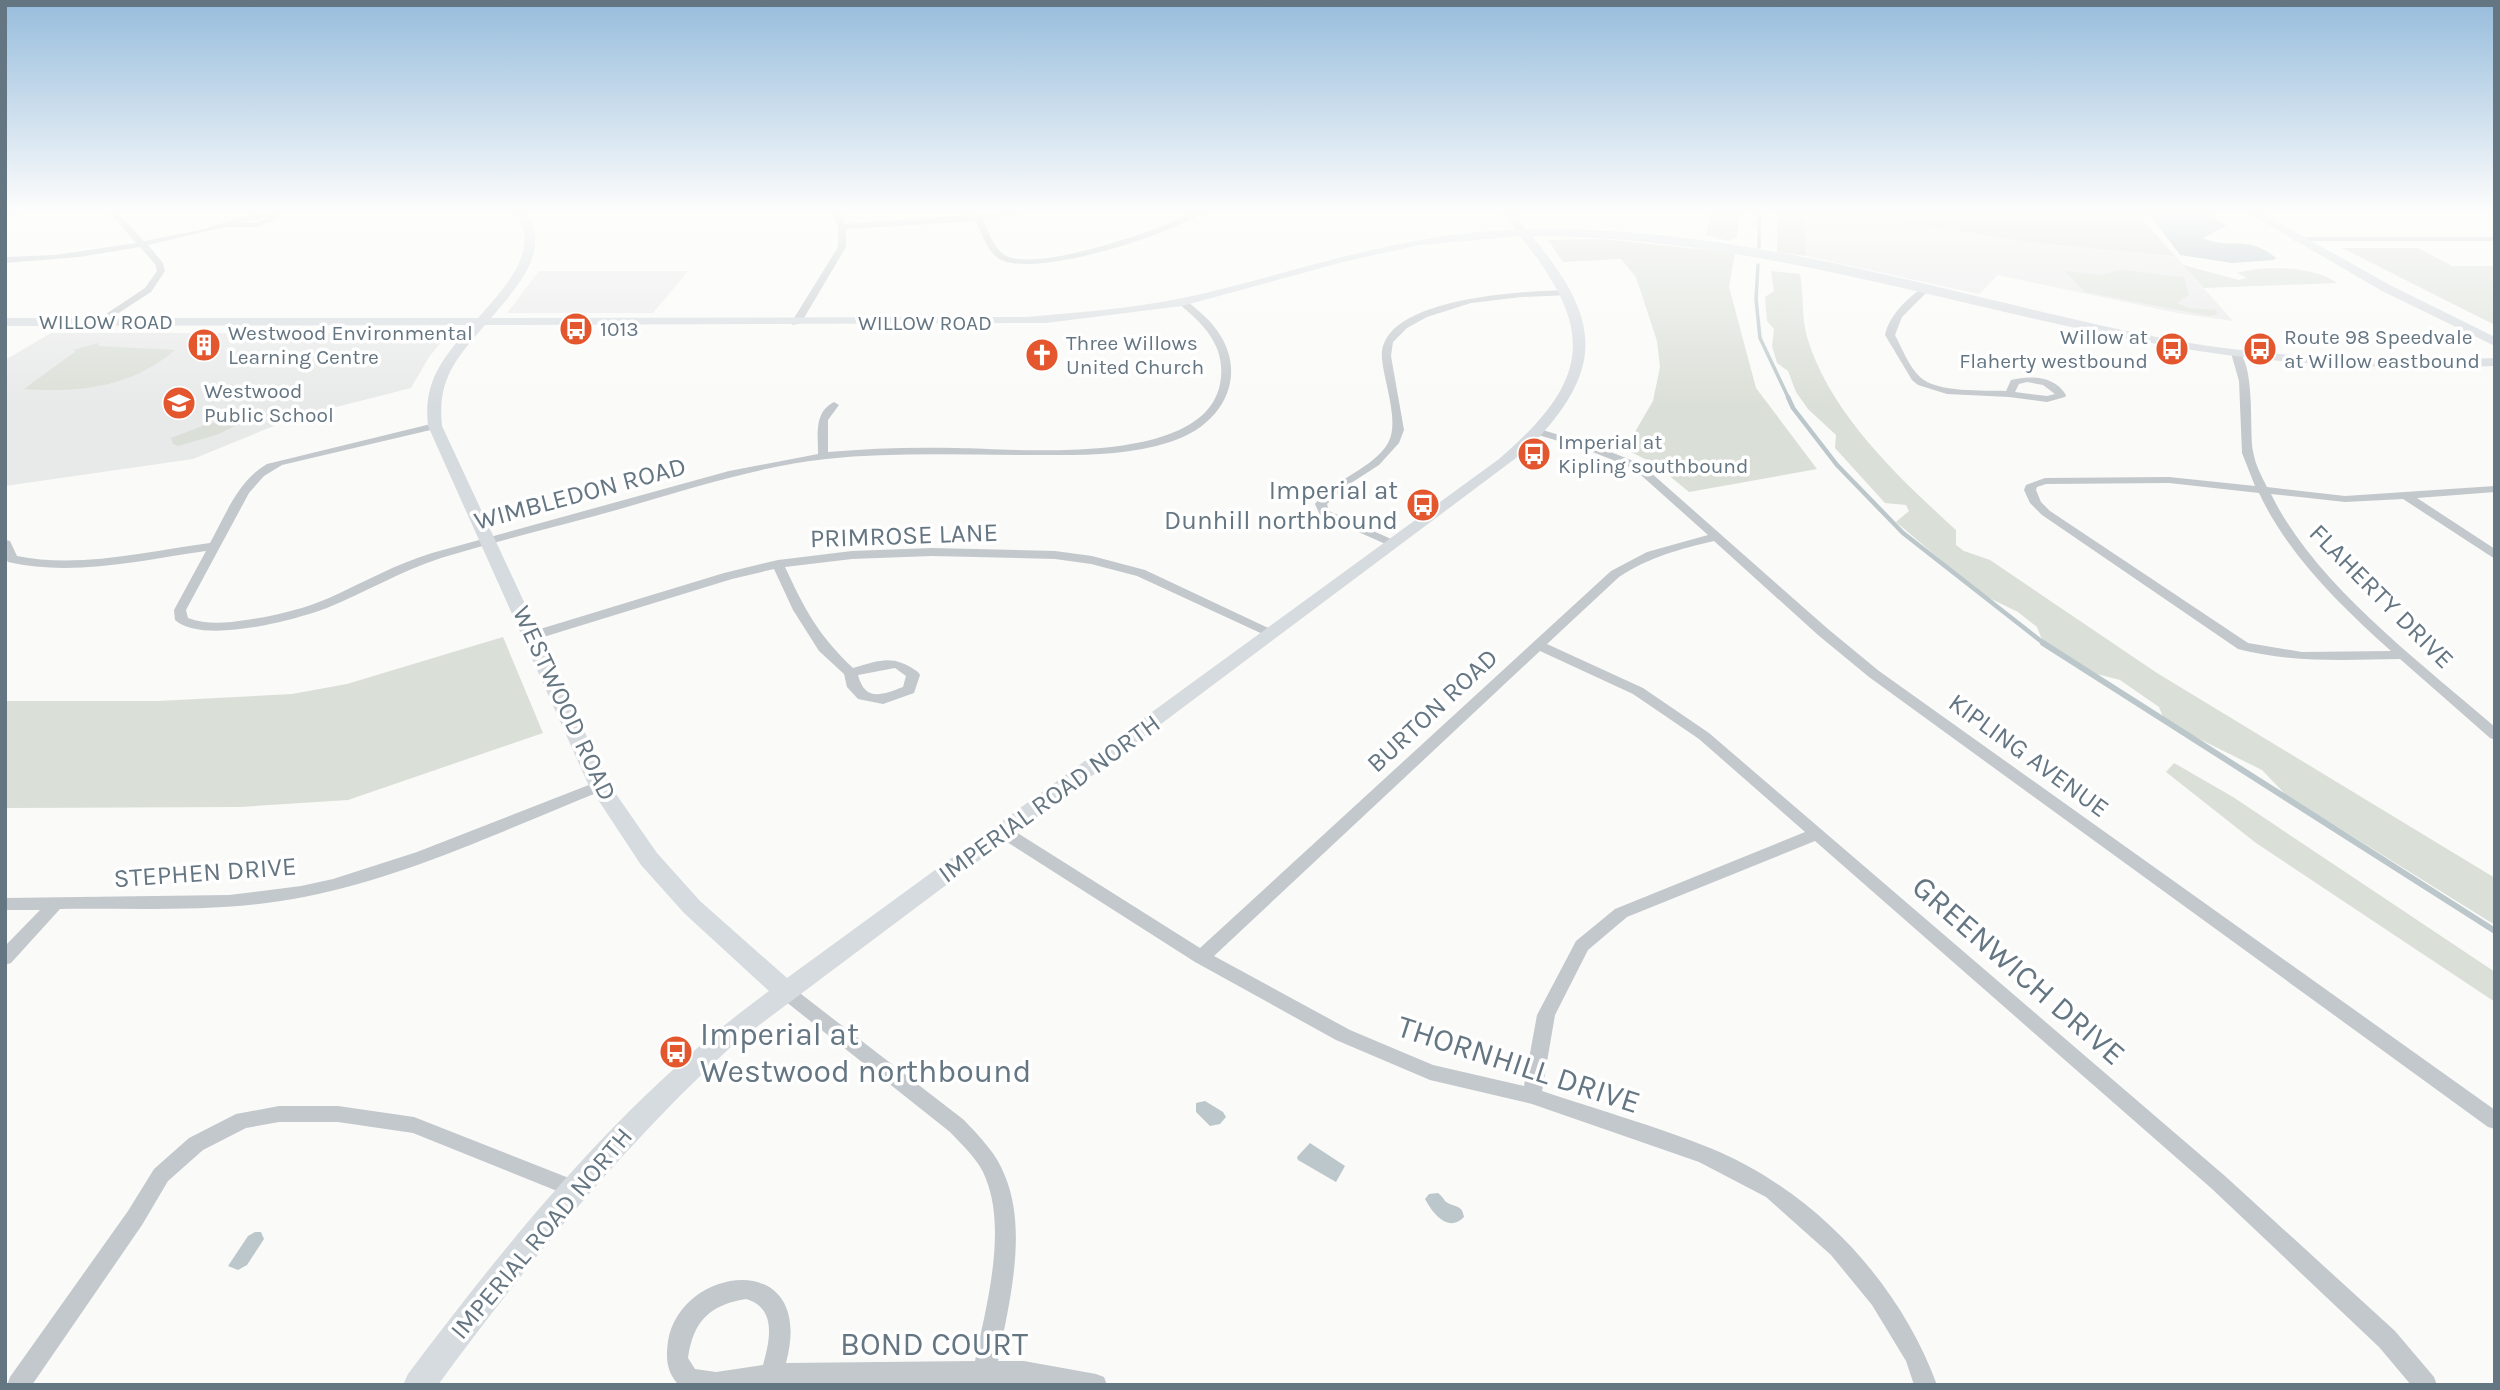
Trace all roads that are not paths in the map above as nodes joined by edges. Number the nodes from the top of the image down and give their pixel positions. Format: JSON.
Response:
{"nodes":[{"id":1,"x":159,"y":276,"type":"edge"},
{"id":2,"x":516,"y":276,"type":"edge"},
{"id":3,"x":826,"y":276,"type":"edge"},
{"id":4,"x":1282,"y":276,"type":"edge"},
{"id":5,"x":1554,"y":276,"type":"edge"},
{"id":6,"x":1864,"y":276,"type":"edge"},
{"id":7,"x":2364,"y":276,"type":"edge"},
{"id":8,"x":1927,"y":288,"type":"junction"},
{"id":9,"x":1567,"y":293,"type":"junction"},
{"id":10,"x":1182,"y":302,"type":"junction"},
{"id":11,"x":5,"y":322,"type":"edge"},
{"id":12,"x":100,"y":322,"type":"junction"},
{"id":13,"x":480,"y":323,"type":"junction"},
{"id":14,"x":796,"y":323,"type":"junction"},
{"id":15,"x":2495,"y":342,"type":"edge"},
{"id":16,"x":2236,"y":353,"type":"junction"},
{"id":17,"x":2495,"y":362,"type":"edge"},
{"id":18,"x":2009,"y":394,"type":"dead end"},
{"id":19,"x":834,"y":405,"type":"dead end"},
{"id":20,"x":435,"y":426,"type":"junction"},
{"id":21,"x":1539,"y":432,"type":"junction"},
{"id":22,"x":823,"y":456,"type":"junction"},
{"id":23,"x":2261,"y":489,"type":"junction"},
{"id":24,"x":2495,"y":489,"type":"edge"},
{"id":25,"x":2407,"y":496,"type":"junction"},
{"id":26,"x":1717,"y":537,"type":"junction"},
{"id":27,"x":489,"y":541,"type":"junction"},
{"id":28,"x":1394,"y":543,"type":"junction"},
{"id":29,"x":6,"y":544,"type":"edge"},
{"id":30,"x":214,"y":546,"type":"junction"},
{"id":31,"x":2495,"y":555,"type":"edge"},
{"id":32,"x":778,"y":564,"type":"junction"},
{"id":33,"x":1272,"y":633,"type":"junction"},
{"id":34,"x":533,"y":636,"type":"junction"},
{"id":35,"x":1539,"y":645,"type":"junction"},
{"id":36,"x":2405,"y":655,"type":"junction"},
{"id":37,"x":850,"y":673,"type":"dead end"},
{"id":38,"x":2495,"y":735,"type":"edge"},
{"id":39,"x":599,"y":786,"type":"junction"},
{"id":40,"x":1002,"y":831,"type":"junction"},
{"id":41,"x":1816,"y":834,"type":"junction"},
{"id":42,"x":5,"y":904,"type":"edge"},
{"id":43,"x":55,"y":904,"type":"junction"},
{"id":44,"x":1201,"y":957,"type":"junction"},
{"id":45,"x":5,"y":958,"type":"edge"},
{"id":46,"x":786,"y":992,"type":"junction"},
{"id":47,"x":1532,"y":1096,"type":"junction"},
{"id":48,"x":2495,"y":1121,"type":"edge"},
{"id":49,"x":572,"y":1188,"type":"junction"},
{"id":50,"x":984,"y":1373,"type":"junction"},
{"id":51,"x":771,"y":1375,"type":"junction"},
{"id":52,"x":18,"y":1385,"type":"edge"},
{"id":53,"x":419,"y":1385,"type":"edge"},
{"id":54,"x":1096,"y":1385,"type":"edge"},
{"id":55,"x":1926,"y":1385,"type":"edge"},
{"id":56,"x":2426,"y":1385,"type":"edge"}],
"edges":[{"from":1,"to":12,"type":"street"},
{"from":2,"to":13,"type":"street","name":"WESTWOOD ROAD"},
{"from":3,"to":14,"type":"street"},
{"from":4,"to":10,"type":"street","name":"WILLOW ROAD"},
{"from":5,"to":9,"type":"street","name":"IMPERIAL ROAD NORTH"},
{"from":6,"to":8,"type":"street","name":"WILLOW ROAD"},
{"from":7,"to":15,"type":"street"},
{"from":8,"to":16,"type":"street","name":"WILLOW ROAD"},
{"from":8,"to":18,"type":"street"},
{"from":9,"to":21,"type":"street","name":"IMPERIAL ROAD NORTH"},
{"from":9,"to":28,"type":"street"},
{"from":10,"to":14,"type":"street","name":"WILLOW ROAD"},
{"from":10,"to":22,"type":"street","name":"WIMBLEDON ROAD"},
{"from":11,"to":12,"type":"street","name":"WILLOW ROAD"},
{"from":12,"to":13,"type":"street","name":"WILLOW ROAD"},
{"from":13,"to":14,"type":"street","name":"WILLOW ROAD"},
{"from":13,"to":20,"type":"street","name":"WESTWOOD ROAD"},
{"from":16,"to":17,"type":"street","name":"WILLOW ROAD"},
{"from":16,"to":23,"type":"street","name":"FLAHERTY DRIVE"},
{"from":19,"to":22,"type":"street"},
{"from":20,"to":27,"type":"street","name":"WESTWOOD ROAD"},
{"from":20,"to":30,"type":"street","name":"WIMBLEDON ROAD"},
{"from":21,"to":26,"type":"street","name":"KIPLING AVENUE"},
{"from":21,"to":28,"type":"street","name":"IMPERIAL ROAD NORTH"},
{"from":22,"to":27,"type":"street","name":"WIMBLEDON ROAD"},
{"from":23,"to":25,"type":"street"},
{"from":23,"to":36,"type":"street","name":"FLAHERTY DRIVE"},
{"from":23,"to":36,"type":"street"},
{"from":24,"to":25,"type":"street"},
{"from":25,"to":31,"type":"street"},
{"from":26,"to":35,"type":"street","name":"BURTON ROAD"},
{"from":26,"to":48,"type":"street","name":"KIPLING AVENUE"},
{"from":27,"to":30,"type":"street","name":"WIMBLEDON ROAD"},
{"from":27,"to":34,"type":"street","name":"WESTWOOD ROAD"},
{"from":28,"to":33,"type":"street","name":"IMPERIAL ROAD NORTH"},
{"from":29,"to":30,"type":"street"},
{"from":32,"to":33,"type":"street","name":"PRIMROSE LANE"},
{"from":32,"to":34,"type":"street","name":"PRIMROSE LANE"},
{"from":32,"to":37,"type":"street"},
{"from":33,"to":40,"type":"street","name":"IMPERIAL ROAD NORTH"},
{"from":34,"to":39,"type":"street","name":"WESTWOOD ROAD"},
{"from":35,"to":41,"type":"street","name":"GREENWICH DRIVE"},
{"from":35,"to":44,"type":"street","name":"BURTON ROAD"},
{"from":36,"to":38,"type":"street","name":"FLAHERTY DRIVE"},
{"from":39,"to":43,"type":"street","name":"STEPHEN DRIVE"},
{"from":39,"to":46,"type":"street","name":"WESTWOOD ROAD"},
{"from":40,"to":44,"type":"street","name":"THORNHILL DRIVE"},
{"from":40,"to":46,"type":"street","name":"IMPERIAL ROAD NORTH"},
{"from":41,"to":47,"type":"street"},
{"from":41,"to":56,"type":"street","name":"GREENWICH DRIVE"},
{"from":42,"to":43,"type":"street","name":"STEPHEN DRIVE"},
{"from":43,"to":45,"type":"street"},
{"from":44,"to":47,"type":"street","name":"THORNHILL DRIVE"},
{"from":46,"to":49,"type":"street","name":"IMPERIAL ROAD NORTH"},
{"from":46,"to":50,"type":"street","name":"WESTWOOD ROAD"},
{"from":47,"to":55,"type":"street","name":"THORNHILL DRIVE"},
{"from":49,"to":52,"type":"street"},
{"from":49,"to":53,"type":"street","name":"IMPERIAL ROAD NORTH"},
{"from":50,"to":51,"type":"street","name":"BOND COURT"},
{"from":50,"to":54,"type":"street","name":"BOND COURT"},
{"from":51,"to":51,"type":"street","name":"BOND COURT"}]}
